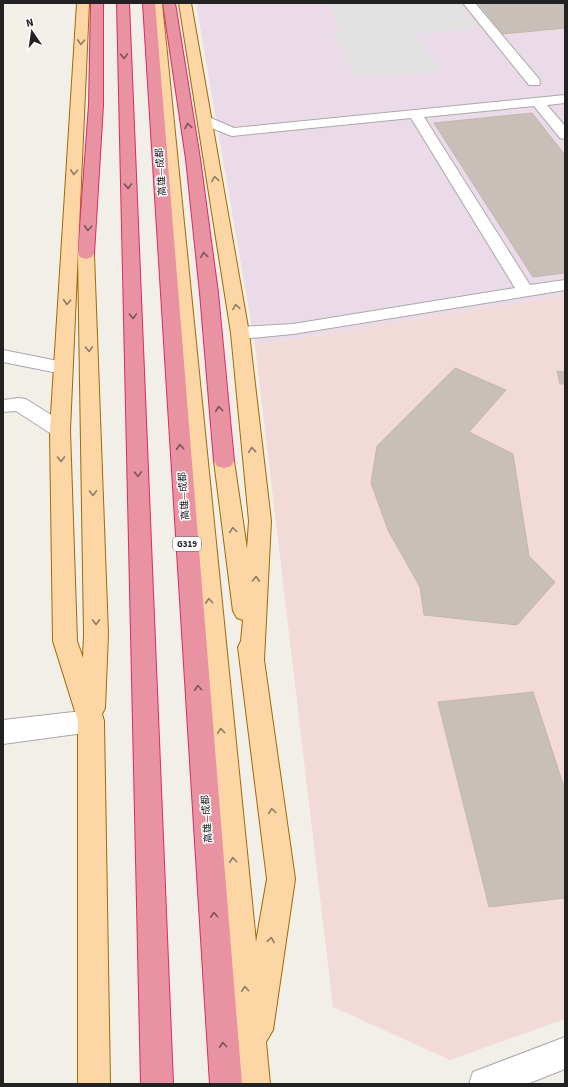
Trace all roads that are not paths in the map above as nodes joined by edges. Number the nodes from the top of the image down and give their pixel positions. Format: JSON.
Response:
{"nodes":[{"id":1,"x":83,"y":3,"type":"edge"},
{"id":2,"x":96,"y":3,"type":"edge"},
{"id":3,"x":123,"y":3,"type":"edge"},
{"id":4,"x":149,"y":3,"type":"edge"},
{"id":5,"x":156,"y":3,"type":"edge"},
{"id":6,"x":169,"y":3,"type":"edge"},
{"id":7,"x":185,"y":3,"type":"edge"},
{"id":8,"x":469,"y":3,"type":"edge"},
{"id":9,"x":534,"y":82,"type":"dead end"},
{"id":10,"x":565,"y":99,"type":"edge"},
{"id":11,"x":538,"y":102,"type":"junction"},
{"id":12,"x":416,"y":114,"type":"junction"},
{"id":13,"x":206,"y":121,"type":"junction"},
{"id":14,"x":565,"y":135,"type":"edge"},
{"id":15,"x":86,"y":254,"type":"joint"},
{"id":16,"x":565,"y":285,"type":"edge"},
{"id":17,"x":526,"y":292,"type":"junction"},
{"id":18,"x":240,"y":334,"type":"junction"},
{"id":19,"x":3,"y":356,"type":"edge"},
{"id":20,"x":63,"y":368,"type":"junction"},
{"id":21,"x":3,"y":406,"type":"edge"},
{"id":22,"x":60,"y":430,"type":"junction"},
{"id":23,"x":224,"y":462,"type":"joint"},
{"id":24,"x":252,"y":660,"type":"junction"},
{"id":25,"x":91,"y":721,"type":"junction"},
{"id":26,"x":3,"y":732,"type":"edge"},
{"id":27,"x":565,"y":1053,"type":"edge"},
{"id":28,"x":253,"y":1073,"type":"edge"},
{"id":29,"x":94,"y":1084,"type":"edge"},
{"id":30,"x":157,"y":1084,"type":"edge"},
{"id":31,"x":226,"y":1084,"type":"edge"},
{"id":32,"x":485,"y":1084,"type":"edge"}],
"edges":[{"from":1,"to":20,"type":"main road","one_way":true},
{"from":2,"to":15,"type":"highway","one_way":true},
{"from":3,"to":30,"type":"highway","one_way":true},
{"from":31,"to":4,"type":"highway","name":"高雄—成都","number":"G319","one_way":true},
{"from":28,"to":5,"type":"main road","one_way":true},
{"from":23,"to":6,"type":"highway","one_way":true},
{"from":7,"to":13,"type":"main road"},
{"from":8,"to":9,"type":"street"},
{"from":10,"to":11,"type":"street"},
{"from":11,"to":12,"type":"street"},
{"from":11,"to":14,"type":"street"},
{"from":12,"to":13,"type":"street"},
{"from":12,"to":17,"type":"street"},
{"from":18,"to":13,"type":"main road","one_way":true},
{"from":15,"to":25,"type":"main road","one_way":true},
{"from":16,"to":17,"type":"street"},
{"from":17,"to":18,"type":"street"},
{"from":24,"to":18,"type":"main road","one_way":true},
{"from":19,"to":20,"type":"street"},
{"from":20,"to":22,"type":"main road"},
{"from":21,"to":22,"type":"street"},
{"from":22,"to":25,"type":"main road","one_way":true},
{"from":24,"to":23,"type":"main road","one_way":true},
{"from":28,"to":24,"type":"main road","one_way":true},
{"from":25,"to":26,"type":"street"},
{"from":25,"to":29,"type":"main road"},
{"from":27,"to":32,"type":"street"}]}
